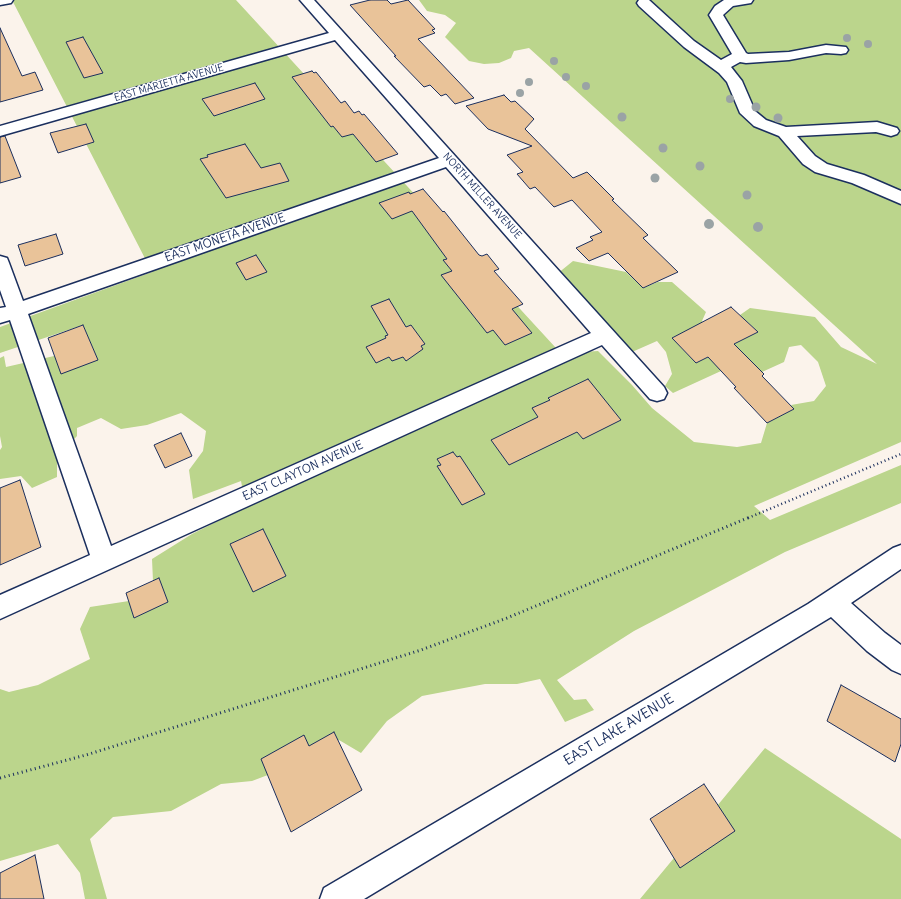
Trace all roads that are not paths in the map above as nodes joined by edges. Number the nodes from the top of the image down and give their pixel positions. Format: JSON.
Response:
{"nodes":[{"id":1,"x":6,"y":0,"type":"edge"},
{"id":2,"x":308,"y":0,"type":"edge"},
{"id":3,"x":746,"y":0,"type":"edge"},
{"id":4,"x":0,"y":1,"type":"edge"},
{"id":5,"x":644,"y":3,"type":"dead end"},
{"id":6,"x":338,"y":35,"type":"junction"},
{"id":7,"x":841,"y":50,"type":"dead end"},
{"id":8,"x":740,"y":56,"type":"junction"},
{"id":9,"x":724,"y":70,"type":"junction"},
{"id":10,"x":0,"y":131,"type":"edge"},
{"id":11,"x":891,"y":131,"type":"dead end"},
{"id":12,"x":785,"y":132,"type":"junction"},
{"id":13,"x":451,"y":160,"type":"junction"},
{"id":14,"x":901,"y":198,"type":"edge"},
{"id":15,"x":0,"y":263,"type":"edge"},
{"id":16,"x":8,"y":313,"type":"edge"},
{"id":17,"x":605,"y":335,"type":"junction"},
{"id":18,"x":657,"y":393,"type":"dead end"},
{"id":19,"x":901,"y":556,"type":"edge"},
{"id":20,"x":104,"y":560,"type":"junction"},
{"id":21,"x":832,"y":602,"type":"junction"},
{"id":22,"x":0,"y":607,"type":"edge"},
{"id":23,"x":901,"y":661,"type":"edge"},
{"id":24,"x":335,"y":899,"type":"edge"}],
"edges":[{"from":1,"to":4,"type":"street"},
{"from":2,"to":6,"type":"street","name":"NORTH MILLER AVENUE"},
{"from":3,"to":8,"type":"street"},
{"from":5,"to":9,"type":"street"},
{"from":6,"to":10,"type":"street","name":"EAST MARIETTA AVENUE"},
{"from":6,"to":13,"type":"street","name":"NORTH MILLER AVENUE"},
{"from":7,"to":8,"type":"street"},
{"from":8,"to":9,"type":"street"},
{"from":9,"to":12,"type":"street"},
{"from":11,"to":12,"type":"street"},
{"from":12,"to":14,"type":"street"},
{"from":13,"to":16,"type":"street","name":"EAST MONETA AVENUE"},
{"from":13,"to":17,"type":"street","name":"NORTH MILLER AVENUE"},
{"from":15,"to":16,"type":"street"},
{"from":16,"to":20,"type":"street"},
{"from":17,"to":18,"type":"street","name":"NORTH MILLER AVENUE"},
{"from":17,"to":20,"type":"street","name":"EAST CLAYTON AVENUE"},
{"from":19,"to":21,"type":"street","name":"EAST LAKE AVENUE"},
{"from":20,"to":22,"type":"street","name":"EAST CLAYTON AVENUE"},
{"from":21,"to":23,"type":"street"},
{"from":21,"to":24,"type":"street","name":"EAST LAKE AVENUE"}]}
